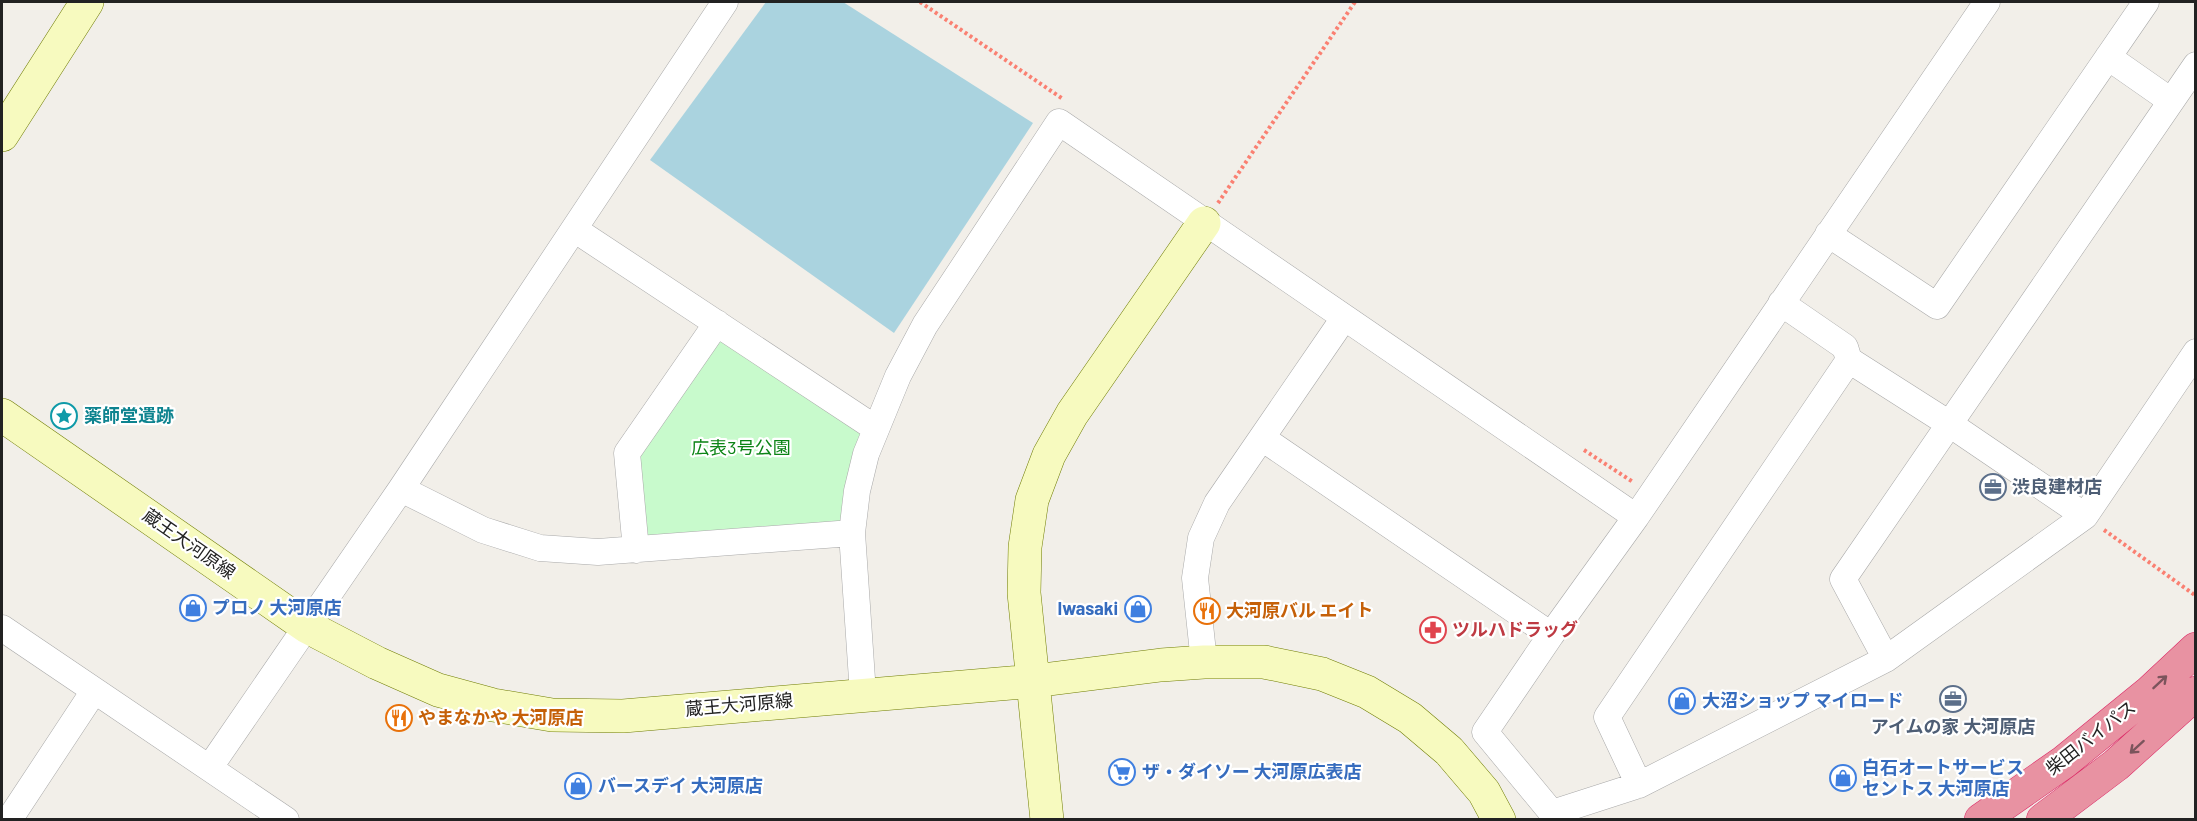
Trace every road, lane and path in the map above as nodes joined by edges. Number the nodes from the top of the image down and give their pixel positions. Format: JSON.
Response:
{"nodes":[{"id":1,"x":87,"y":2,"type":"edge"},
{"id":2,"x":725,"y":2,"type":"edge"},
{"id":3,"x":1355,"y":2,"type":"edge"},
{"id":4,"x":1987,"y":2,"type":"edge"},
{"id":5,"x":2146,"y":2,"type":"edge"},
{"id":6,"x":2108,"y":57,"type":"junction"},
{"id":7,"x":2196,"y":65,"type":"edge"},
{"id":8,"x":2171,"y":101,"type":"junction"},
{"id":9,"x":2,"y":135,"type":"edge"},
{"id":10,"x":1204,"y":223,"type":"junction"},
{"id":11,"x":574,"y":230,"type":"junction"},
{"id":12,"x":1828,"y":234,"type":"junction"},
{"id":13,"x":1781,"y":303,"type":"junction"},
{"id":14,"x":1344,"y":318,"type":"junction"},
{"id":15,"x":717,"y":323,"type":"junction"},
{"id":16,"x":2196,"y":352,"type":"edge"},
{"id":17,"x":1850,"y":360,"type":"junction"},
{"id":18,"x":2,"y":415,"type":"edge"},
{"id":19,"x":1951,"y":425,"type":"junction"},
{"id":20,"x":875,"y":428,"type":"junction"},
{"id":21,"x":1262,"y":438,"type":"junction"},
{"id":22,"x":401,"y":489,"type":"junction"},
{"id":23,"x":2085,"y":516,"type":"junction"},
{"id":24,"x":1636,"y":517,"type":"junction"},
{"id":25,"x":852,"y":533,"type":"junction"},
{"id":26,"x":636,"y":550,"type":"junction"},
{"id":27,"x":2196,"y":596,"type":"edge"},
{"id":28,"x":306,"y":626,"type":"junction"},
{"id":29,"x":2,"y":628,"type":"edge"},
{"id":30,"x":1551,"y":635,"type":"junction"},
{"id":31,"x":2196,"y":649,"type":"edge"},
{"id":32,"x":1886,"y":659,"type":"junction"},
{"id":33,"x":1204,"y":662,"type":"junction"},
{"id":34,"x":1034,"y":681,"type":"junction"},
{"id":35,"x":94,"y":692,"type":"junction"},
{"id":36,"x":2196,"y":693,"type":"edge"},
{"id":37,"x":863,"y":694,"type":"junction"},
{"id":38,"x":210,"y":767,"type":"junction"},
{"id":39,"x":1639,"y":785,"type":"junction"},
{"id":40,"x":9,"y":819,"type":"edge"},
{"id":41,"x":286,"y":819,"type":"edge"},
{"id":42,"x":1047,"y":819,"type":"edge"},
{"id":43,"x":1499,"y":819,"type":"edge"},
{"id":44,"x":1981,"y":819,"type":"edge"},
{"id":45,"x":2043,"y":819,"type":"edge"}],
"edges":[{"from":1,"to":9,"type":"main road"},
{"from":2,"to":11,"type":"street"},
{"from":3,"to":10,"type":"path"},
{"from":4,"to":12,"type":"street"},
{"from":5,"to":6,"type":"street"},
{"from":6,"to":8,"type":"street"},
{"from":6,"to":12,"type":"street"},
{"from":7,"to":8,"type":"street"},
{"from":8,"to":19,"type":"street"},
{"from":10,"to":14,"type":"street"},
{"from":10,"to":20,"type":"street"},
{"from":10,"to":34,"type":"main road"},
{"from":11,"to":15,"type":"street"},
{"from":11,"to":22,"type":"street"},
{"from":12,"to":13,"type":"street"},
{"from":13,"to":17,"type":"street"},
{"from":13,"to":24,"type":"street"},
{"from":14,"to":21,"type":"street"},
{"from":14,"to":24,"type":"street"},
{"from":15,"to":20,"type":"street"},
{"from":15,"to":26,"type":"street"},
{"from":16,"to":23,"type":"street"},
{"from":17,"to":19,"type":"street"},
{"from":17,"to":39,"type":"street"},
{"from":18,"to":28,"type":"main road","name":"蔵王大河原線"},
{"from":19,"to":23,"type":"street"},
{"from":19,"to":32,"type":"street"},
{"from":20,"to":25,"type":"street"},
{"from":21,"to":30,"type":"street"},
{"from":21,"to":33,"type":"street"},
{"from":22,"to":26,"type":"street"},
{"from":22,"to":28,"type":"street"},
{"from":23,"to":27,"type":"path"},
{"from":23,"to":32,"type":"street"},
{"from":24,"to":30,"type":"street"},
{"from":25,"to":26,"type":"street"},
{"from":25,"to":37,"type":"street"},
{"from":28,"to":37,"type":"main road","name":"蔵王大河原線"},
{"from":28,"to":38,"type":"street"},
{"from":29,"to":35,"type":"street"},
{"from":30,"to":39,"type":"street"},
{"from":44,"to":31,"type":"highway","name":"柴田バイパス","one_way":true},
{"from":32,"to":39,"type":"street"},
{"from":33,"to":34,"type":"main road","name":"蔵王大河原線"},
{"from":33,"to":43,"type":"main road","name":"蔵王大河原線"},
{"from":34,"to":37,"type":"main road","name":"蔵王大河原線"},
{"from":34,"to":42,"type":"main road"},
{"from":35,"to":38,"type":"street"},
{"from":35,"to":40,"type":"street"},
{"from":36,"to":45,"type":"highway","name":"柴田バイパス","one_way":true},
{"from":38,"to":41,"type":"street"}]}
